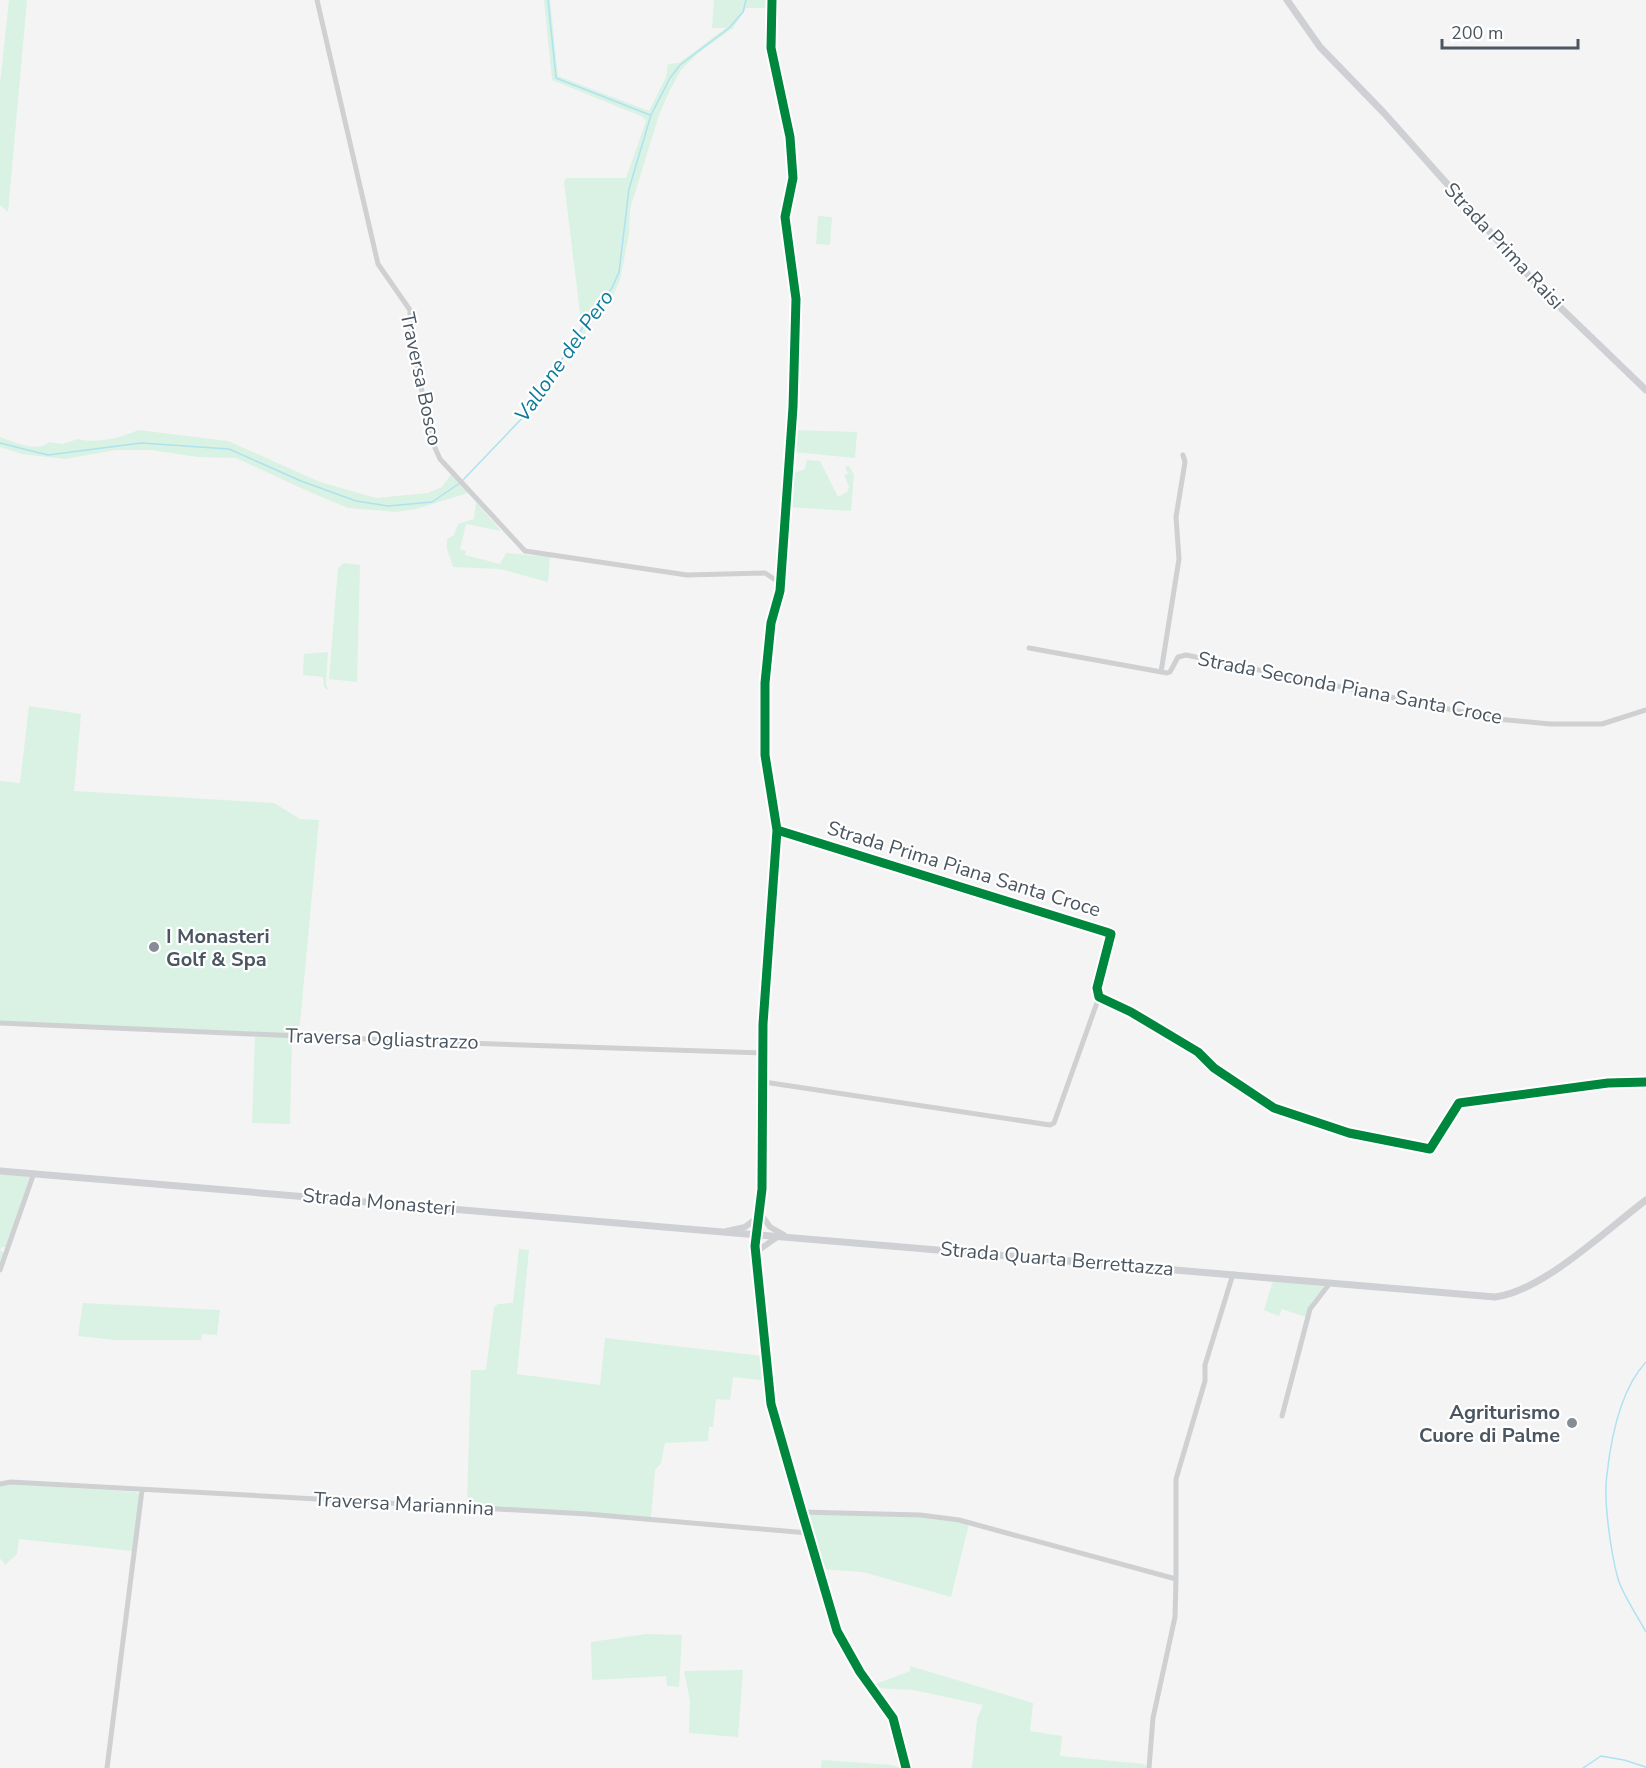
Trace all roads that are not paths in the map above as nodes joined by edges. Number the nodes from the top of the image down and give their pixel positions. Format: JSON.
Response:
{"nodes":[{"id":1,"x":317,"y":0,"type":"edge"},
{"id":2,"x":772,"y":0,"type":"edge"},
{"id":3,"x":1287,"y":0,"type":"edge"},
{"id":4,"x":1646,"y":390,"type":"edge"},
{"id":5,"x":1184,"y":454,"type":"dead end"},
{"id":6,"x":780,"y":583,"type":"junction"},
{"id":7,"x":1029,"y":648,"type":"dead end"},
{"id":8,"x":1161,"y":672,"type":"junction"},
{"id":9,"x":1646,"y":710,"type":"edge"},
{"id":10,"x":777,"y":830,"type":"junction"},
{"id":11,"x":1099,"y":996,"type":"junction"},
{"id":12,"x":0,"y":1023,"type":"edge"},
{"id":13,"x":763,"y":1053,"type":"junction"},
{"id":14,"x":764,"y":1082,"type":"junction"},
{"id":15,"x":1646,"y":1082,"type":"edge"},
{"id":16,"x":0,"y":1171,"type":"edge"},
{"id":17,"x":34,"y":1173,"type":"junction"},
{"id":18,"x":1646,"y":1200,"type":"edge"},
{"id":19,"x":760,"y":1216,"type":"junction"},
{"id":20,"x":727,"y":1231,"type":"junction"},
{"id":21,"x":758,"y":1233,"type":"junction"},
{"id":22,"x":784,"y":1235,"type":"junction"},
{"id":23,"x":756,"y":1248,"type":"junction"},
{"id":24,"x":0,"y":1270,"type":"edge"},
{"id":25,"x":1233,"y":1274,"type":"junction"},
{"id":26,"x":1330,"y":1283,"type":"junction"},
{"id":27,"x":1282,"y":1416,"type":"dead end"},
{"id":28,"x":0,"y":1484,"type":"edge"},
{"id":29,"x":142,"y":1490,"type":"junction"},
{"id":30,"x":802,"y":1512,"type":"junction"},
{"id":31,"x":808,"y":1533,"type":"junction"},
{"id":32,"x":1176,"y":1579,"type":"junction"},
{"id":33,"x":107,"y":1768,"type":"edge"},
{"id":34,"x":906,"y":1768,"type":"edge"},
{"id":35,"x":1149,"y":1768,"type":"edge"}],
"edges":[{"from":1,"to":6,"type":"street","name":"Traversa Bosco"},
{"from":2,"to":6,"type":"street"},
{"from":3,"to":4,"type":"main road","name":"Strada Prima Raisi"},
{"from":5,"to":8,"type":"street"},
{"from":6,"to":10,"type":"street"},
{"from":7,"to":8,"type":"street"},
{"from":8,"to":9,"type":"street","name":"Strada Seconda Piana Santa Croce"},
{"from":10,"to":11,"type":"street","name":"Strada Prima Piana Santa Croce"},
{"from":10,"to":13,"type":"street"},
{"from":11,"to":14,"type":"street","name":"Strada Prima Piana Santa Croce"},
{"from":11,"to":15,"type":"street"},
{"from":12,"to":13,"type":"street","name":"Traversa Ogliastrazzo"},
{"from":13,"to":14,"type":"street"},
{"from":14,"to":19,"type":"street"},
{"from":16,"to":17,"type":"main road","name":"Strada Monasteri"},
{"from":17,"to":20,"type":"main road","name":"Strada Monasteri"},
{"from":17,"to":24,"type":"street"},
{"from":18,"to":26,"type":"main road","name":"Strada Quarta Berrettazza"},
{"from":19,"to":20,"type":"street"},
{"from":19,"to":21,"type":"street"},
{"from":19,"to":22,"type":"street"},
{"from":20,"to":21,"type":"main road","name":"Strada Monasteri"},
{"from":20,"to":23,"type":"street"},
{"from":21,"to":22,"type":"main road","name":"Strada Quarta Berrettazza"},
{"from":21,"to":23,"type":"street"},
{"from":22,"to":23,"type":"street"},
{"from":22,"to":25,"type":"main road","name":"Strada Quarta Berrettazza"},
{"from":23,"to":30,"type":"street"},
{"from":25,"to":26,"type":"main road","name":"Strada Quarta Berrettazza"},
{"from":25,"to":32,"type":"street"},
{"from":26,"to":27,"type":"street"},
{"from":28,"to":29,"type":"street","name":"Traversa Mariannina"},
{"from":29,"to":31,"type":"street","name":"Traversa Mariannina"},
{"from":29,"to":33,"type":"street"},
{"from":30,"to":31,"type":"street"},
{"from":30,"to":32,"type":"street"},
{"from":31,"to":34,"type":"street"},
{"from":32,"to":35,"type":"street"}]}
